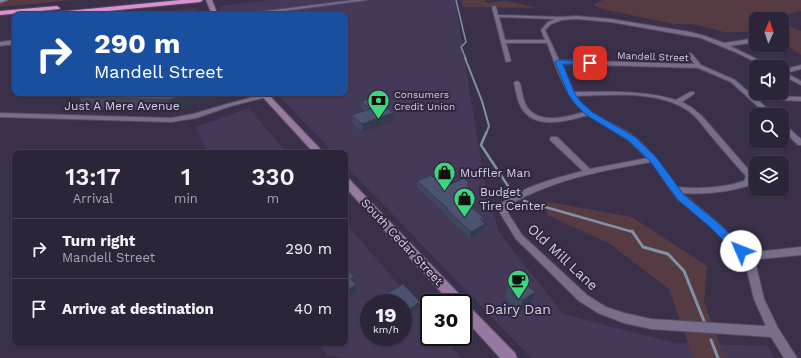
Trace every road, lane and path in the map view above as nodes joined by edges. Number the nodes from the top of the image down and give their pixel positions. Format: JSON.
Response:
{"nodes":[{"id":1,"x":5,"y":0,"type":"edge"},
{"id":2,"x":136,"y":0,"type":"edge"},
{"id":3,"x":200,"y":0,"type":"edge"},
{"id":4,"x":209,"y":0,"type":"edge"},
{"id":5,"x":365,"y":0,"type":"edge"},
{"id":6,"x":0,"y":1,"type":"edge"},
{"id":7,"x":494,"y":7,"type":"dead end"},
{"id":8,"x":78,"y":12,"type":"edge"},
{"id":9,"x":214,"y":12,"type":"edge"},
{"id":10,"x":267,"y":12,"type":"edge"},
{"id":11,"x":0,"y":13,"type":"edge"},
{"id":12,"x":497,"y":16,"type":"junction"},
{"id":13,"x":12,"y":18,"type":"edge"},
{"id":14,"x":563,"y":18,"type":"junction"},
{"id":15,"x":0,"y":20,"type":"edge"},
{"id":16,"x":503,"y":41,"type":"junction"},
{"id":17,"x":749,"y":41,"type":"edge"},
{"id":18,"x":12,"y":42,"type":"edge"},
{"id":19,"x":549,"y":42,"type":"junction"},
{"id":20,"x":0,"y":44,"type":"edge"},
{"id":21,"x":722,"y":45,"type":"junction"},
{"id":22,"x":690,"y":55,"type":"dead end"},
{"id":23,"x":755,"y":60,"type":"edge"},
{"id":24,"x":508,"y":61,"type":"dead end"},
{"id":25,"x":559,"y":62,"type":"junction"},
{"id":26,"x":700,"y":66,"type":"junction"},
{"id":27,"x":801,"y":67,"type":"edge"},
{"id":28,"x":789,"y":70,"type":"edge"},
{"id":29,"x":789,"y":76,"type":"edge"},
{"id":30,"x":517,"y":83,"type":"dead end"},
{"id":31,"x":801,"y":83,"type":"edge"},
{"id":32,"x":692,"y":93,"type":"dead end"},
{"id":33,"x":572,"y":94,"type":"junction"},
{"id":34,"x":749,"y":94,"type":"edge"},
{"id":35,"x":260,"y":96,"type":"edge"},
{"id":36,"x":266,"y":96,"type":"edge"},
{"id":37,"x":789,"y":98,"type":"edge"},
{"id":38,"x":801,"y":98,"type":"edge"},
{"id":39,"x":755,"y":100,"type":"edge"},
{"id":40,"x":677,"y":102,"type":"junction"},
{"id":41,"x":764,"y":108,"type":"edge"},
{"id":42,"x":589,"y":113,"type":"junction"},
{"id":43,"x":0,"y":115,"type":"edge"},
{"id":44,"x":789,"y":132,"type":"edge"},
{"id":45,"x":554,"y":139,"type":"dead end"},
{"id":46,"x":801,"y":143,"type":"edge"},
{"id":47,"x":315,"y":150,"type":"edge"},
{"id":48,"x":653,"y":159,"type":"junction"},
{"id":49,"x":588,"y":171,"type":"junction"},
{"id":50,"x":348,"y":184,"type":"edge"},
{"id":51,"x":674,"y":190,"type":"junction"},
{"id":52,"x":801,"y":251,"type":"edge"},
{"id":53,"x":750,"y":260,"type":"junction"},
{"id":54,"x":450,"y":294,"type":"edge"},
{"id":55,"x":472,"y":318,"type":"edge"},
{"id":56,"x":774,"y":332,"type":"junction"},
{"id":57,"x":510,"y":358,"type":"edge"},
{"id":58,"x":791,"y":358,"type":"edge"}],
"edges":[{"from":1,"to":6,"type":"main road"},
{"from":2,"to":11,"type":"highway"},
{"from":3,"to":8,"type":"highway"},
{"from":4,"to":9,"type":"main road"},
{"from":5,"to":10,"type":"street"},
{"from":7,"to":12,"type":"street"},
{"from":12,"to":14,"type":"street"},
{"from":12,"to":16,"type":"street"},
{"from":13,"to":15,"type":"highway"},
{"from":14,"to":19,"type":"street"},
{"from":14,"to":21,"type":"street"},
{"from":16,"to":19,"type":"street"},
{"from":16,"to":24,"type":"street"},
{"from":17,"to":21,"type":"street"},
{"from":18,"to":20,"type":"street"},
{"from":19,"to":25,"type":"street"},
{"from":21,"to":23,"type":"street"},
{"from":22,"to":26,"type":"street"},
{"from":25,"to":26,"type":"street","name":"Mandell Street"},
{"from":25,"to":33,"type":"street"},
{"from":26,"to":34,"type":"street"},
{"from":27,"to":28,"type":"street"},
{"from":29,"to":31,"type":"street"},
{"from":30,"to":42,"type":"street"},
{"from":32,"to":40,"type":"street"},
{"from":33,"to":40,"type":"street"},
{"from":33,"to":42,"type":"street"},
{"from":35,"to":43,"type":"street","name":"Just A Mere Avenue"},
{"from":36,"to":47,"type":"main road"},
{"from":37,"to":38,"type":"street"},
{"from":39,"to":41,"type":"street"},
{"from":40,"to":51,"type":"street"},
{"from":42,"to":48,"type":"street"},
{"from":44,"to":46,"type":"street"},
{"from":45,"to":49,"type":"street"},
{"from":48,"to":49,"type":"street","name":"Old Mill Lane"},
{"from":48,"to":51,"type":"street"},
{"from":49,"to":56,"type":"street","name":"Old Mill Lane"},
{"from":50,"to":54,"type":"main road","name":"South Cedar Street"},
{"from":51,"to":53,"type":"street"},
{"from":52,"to":53,"type":"street"},
{"from":53,"to":56,"type":"street"},
{"from":55,"to":57,"type":"main road"},
{"from":56,"to":58,"type":"street"}]}
